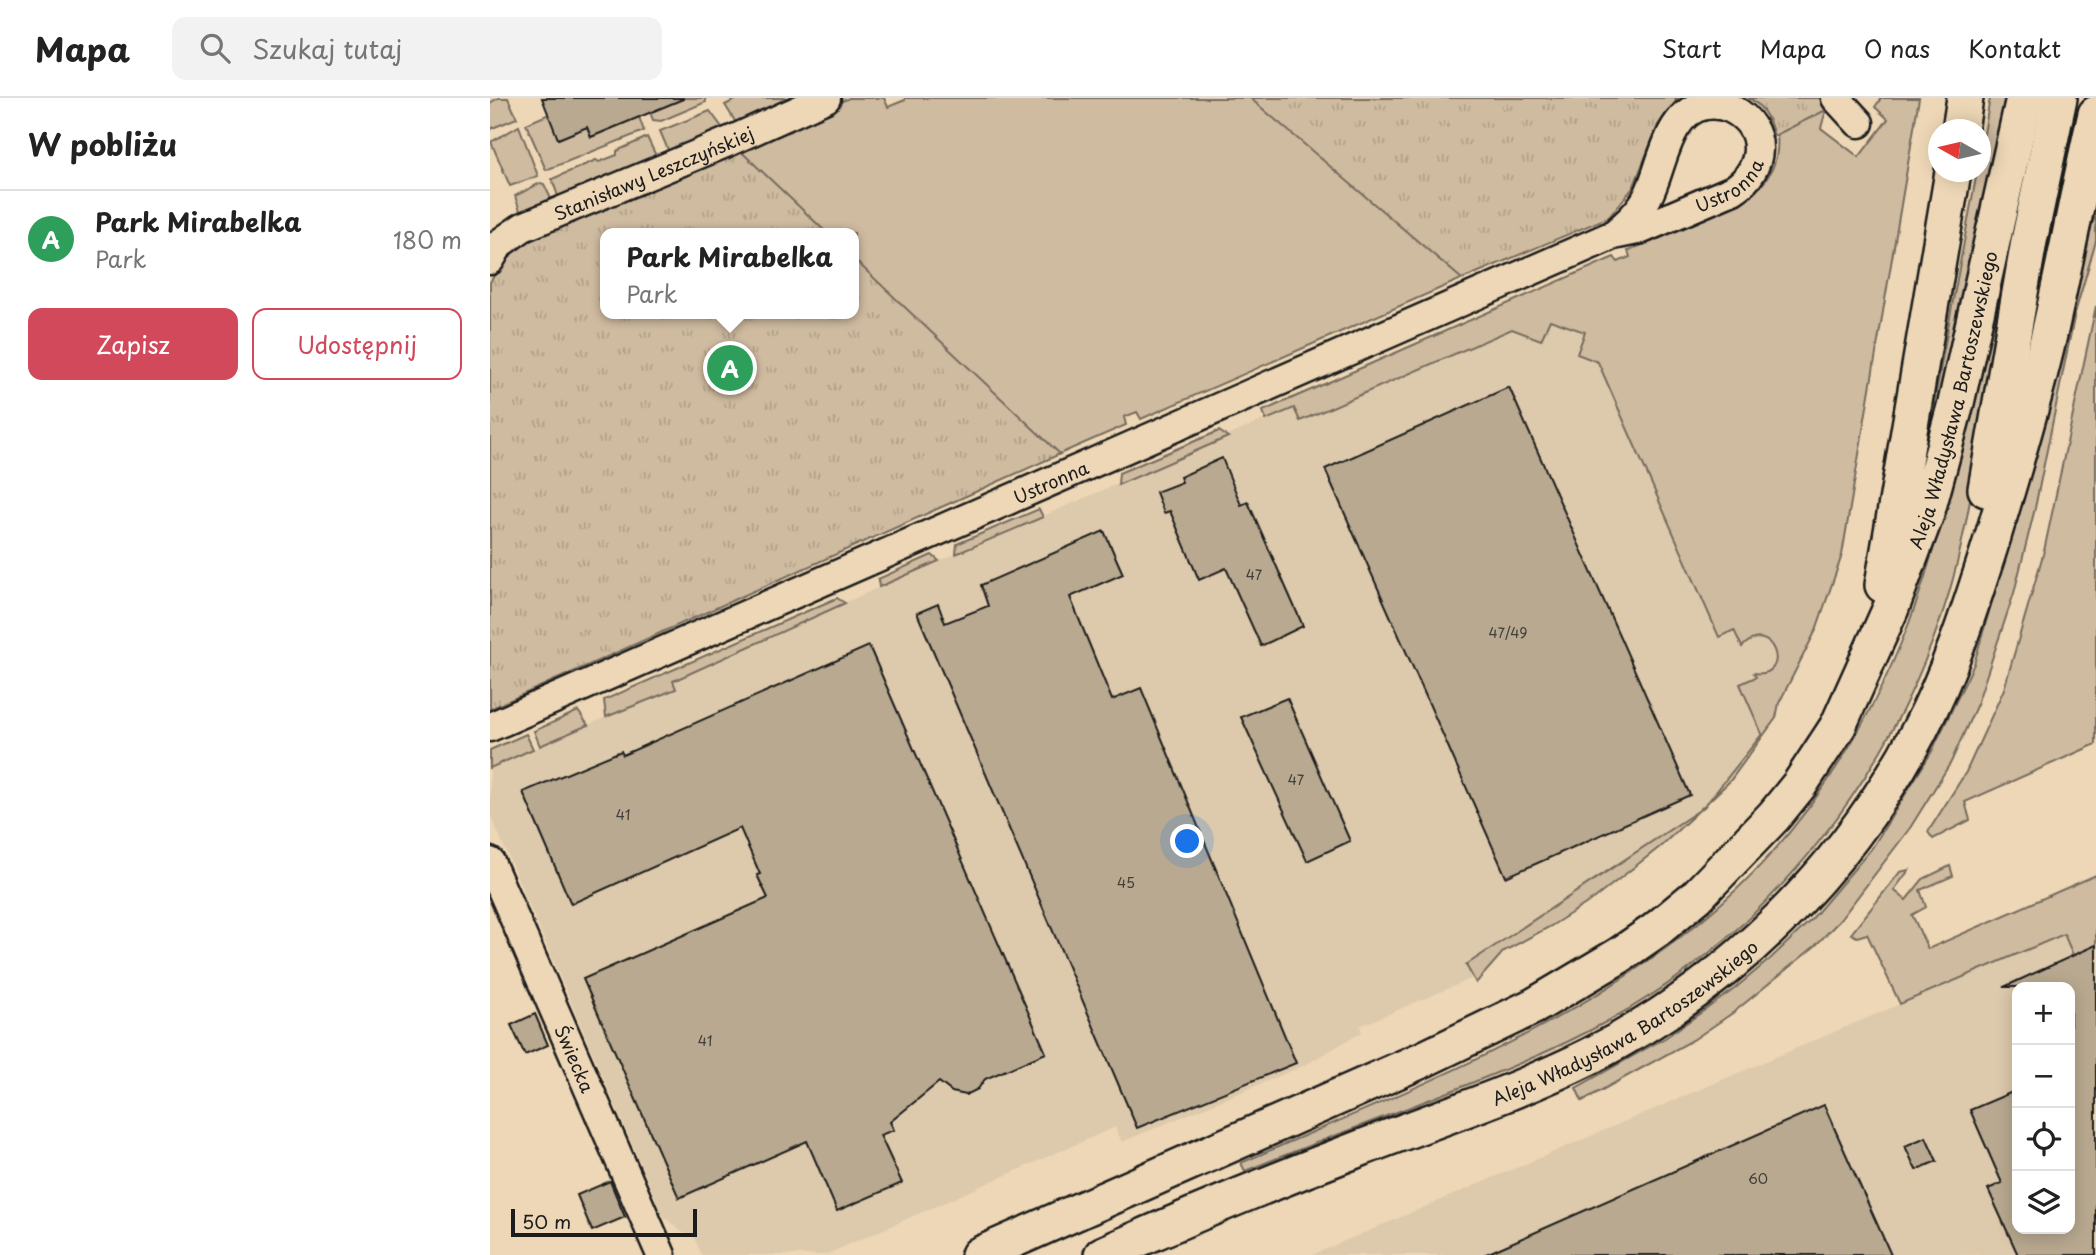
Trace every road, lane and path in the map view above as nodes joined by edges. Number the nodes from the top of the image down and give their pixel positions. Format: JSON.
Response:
{"nodes":[{"id":1,"x":827,"y":98,"type":"edge"},
{"id":2,"x":1836,"y":98,"type":"edge"},
{"id":3,"x":1965,"y":98,"type":"edge"},
{"id":4,"x":2024,"y":98,"type":"edge"},
{"id":5,"x":2059,"y":98,"type":"edge"},
{"id":6,"x":2096,"y":114,"type":"edge"},
{"id":7,"x":1961,"y":119,"type":"edge"},
{"id":8,"x":1859,"y":123,"type":"dead end"},
{"id":9,"x":2090,"y":171,"type":"edge"},
{"id":10,"x":1951,"y":182,"type":"edge"},
{"id":11,"x":1613,"y":236,"type":"junction"},
{"id":12,"x":493,"y":243,"type":"edge"},
{"id":13,"x":1975,"y":593,"type":"junction"},
{"id":14,"x":1852,"y":693,"type":"junction"},
{"id":15,"x":490,"y":727,"type":"edge"},
{"id":16,"x":490,"y":862,"type":"edge"},
{"id":17,"x":661,"y":1255,"type":"edge"},
{"id":18,"x":979,"y":1255,"type":"edge"},
{"id":19,"x":1102,"y":1255,"type":"edge"}],
"edges":[{"from":1,"to":12,"type":"street","name":"Stanisławy Leszczyńskiej"},
{"from":2,"to":8,"type":"street"},
{"from":3,"to":7,"type":"main road"},
{"from":4,"to":14,"type":"main road","name":"Aleja Władysława Bartoszewskiego"},
{"from":5,"to":13,"type":"main road","name":"Aleja Władysława Bartoszewskiego"},
{"from":6,"to":9,"type":"main road","name":"Aleja Władysława Bartoszewskiego"},
{"from":9,"to":13,"type":"main road","name":"Aleja Władysława Bartoszewskiego"},
{"from":10,"to":14,"type":"main road","name":"Aleja Władysława Bartoszewskiego"},
{"from":11,"to":11,"type":"street","name":"Ustronna"},
{"from":11,"to":15,"type":"street","name":"Ustronna"},
{"from":13,"to":19,"type":"main road","name":"Aleja Władysława Bartoszewskiego"},
{"from":14,"to":18,"type":"main road","name":"Aleja Władysława Bartoszewskiego"},
{"from":16,"to":17,"type":"street","name":"Świecka"}]}
